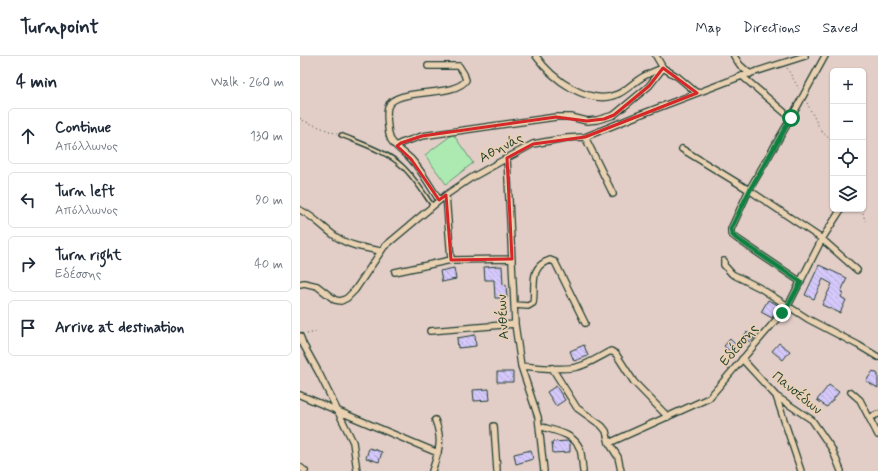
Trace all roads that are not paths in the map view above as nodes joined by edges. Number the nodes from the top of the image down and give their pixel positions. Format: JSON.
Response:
{"nodes":[{"id":1,"x":536,"y":56,"type":"edge"},
{"id":2,"x":656,"y":56,"type":"edge"},
{"id":3,"x":734,"y":56,"type":"edge"},
{"id":4,"x":806,"y":56,"type":"edge"},
{"id":5,"x":825,"y":56,"type":"edge"},
{"id":6,"x":428,"y":66,"type":"dead end"},
{"id":7,"x":663,"y":68,"type":"junction"},
{"id":8,"x":750,"y":74,"type":"junction"},
{"id":9,"x":742,"y":76,"type":"junction"},
{"id":10,"x":697,"y":93,"type":"junction"},
{"id":11,"x":791,"y":118,"type":"junction"},
{"id":12,"x":341,"y":136,"type":"road end"},
{"id":13,"x":585,"y":137,"type":"junction"},
{"id":14,"x":397,"y":146,"type":"junction"},
{"id":15,"x":682,"y":149,"type":"dead end"},
{"id":16,"x":507,"y":158,"type":"junction"},
{"id":17,"x":750,"y":190,"type":"junction"},
{"id":18,"x":613,"y":194,"type":"dead end"},
{"id":19,"x":446,"y":195,"type":"junction"},
{"id":20,"x":439,"y":200,"type":"junction"},
{"id":21,"x":432,"y":205,"type":"junction"},
{"id":22,"x":300,"y":210,"type":"edge"},
{"id":23,"x":839,"y":212,"type":"edge"},
{"id":24,"x":822,"y":239,"type":"junction"},
{"id":25,"x":380,"y":251,"type":"junction"},
{"id":26,"x":512,"y":259,"type":"junction"},
{"id":27,"x":451,"y":260,"type":"junction"},
{"id":28,"x":724,"y":262,"type":"dead end"},
{"id":29,"x":858,"y":270,"type":"dead end"},
{"id":30,"x":395,"y":272,"type":"dead end"},
{"id":31,"x":801,"y":282,"type":"junction"},
{"id":32,"x":300,"y":284,"type":"edge"},
{"id":33,"x":514,"y":305,"type":"junction"},
{"id":34,"x":788,"y":306,"type":"junction"},
{"id":35,"x":585,"y":323,"type":"dead end"},
{"id":36,"x":515,"y":324,"type":"junction"},
{"id":37,"x":430,"y":331,"type":"dead end"},
{"id":38,"x":303,"y":335,"type":"edge"},
{"id":39,"x":878,"y":357,"type":"edge"},
{"id":40,"x":742,"y":359,"type":"junction"},
{"id":41,"x":521,"y":366,"type":"junction"},
{"id":42,"x":552,"y":368,"type":"junction"},
{"id":43,"x":851,"y":392,"type":"dead end"},
{"id":44,"x":300,"y":395,"type":"edge"},
{"id":45,"x":776,"y":396,"type":"junction"},
{"id":46,"x":337,"y":410,"type":"junction"},
{"id":47,"x":878,"y":414,"type":"edge"},
{"id":48,"x":668,"y":418,"type":"junction"},
{"id":49,"x":869,"y":418,"type":"junction"},
{"id":50,"x":435,"y":420,"type":"dead end"},
{"id":51,"x":494,"y":426,"type":"dead end"},
{"id":52,"x":539,"y":426,"type":"junction"},
{"id":53,"x":878,"y":435,"type":"edge"},
{"id":54,"x":609,"y":443,"type":"junction"},
{"id":55,"x":438,"y":453,"type":"junction"},
{"id":56,"x":300,"y":467,"type":"edge"},
{"id":57,"x":305,"y":471,"type":"edge"},
{"id":58,"x":357,"y":471,"type":"edge"},
{"id":59,"x":432,"y":471,"type":"edge"},
{"id":60,"x":497,"y":471,"type":"edge"},
{"id":61,"x":544,"y":471,"type":"edge"},
{"id":62,"x":582,"y":471,"type":"edge"},
{"id":63,"x":621,"y":471,"type":"edge"},
{"id":64,"x":801,"y":471,"type":"edge"},
{"id":65,"x":841,"y":471,"type":"edge"}],
"edges":[{"from":1,"to":7,"type":"street"},
{"from":2,"to":7,"type":"street"},
{"from":3,"to":8,"type":"street"},
{"from":4,"to":8,"type":"street","name":"Αθηνάς"},
{"from":5,"to":11,"type":"street"},
{"from":6,"to":14,"type":"street"},
{"from":7,"to":10,"type":"street"},
{"from":7,"to":14,"type":"street"},
{"from":8,"to":9,"type":"street","name":"Αθηνάς"},
{"from":9,"to":10,"type":"street","name":"Αθηνάς"},
{"from":9,"to":11,"type":"street"},
{"from":10,"to":13,"type":"street","name":"Αθηνάς"},
{"from":11,"to":17,"type":"street"},
{"from":12,"to":21,"type":"lane"},
{"from":13,"to":16,"type":"street","name":"Αθηνάς"},
{"from":13,"to":18,"type":"street"},
{"from":14,"to":20,"type":"street"},
{"from":15,"to":17,"type":"street"},
{"from":16,"to":19,"type":"street","name":"Αθηνάς"},
{"from":16,"to":26,"type":"street","name":"Ανθέων"},
{"from":17,"to":24,"type":"street"},
{"from":17,"to":31,"type":"street"},
{"from":19,"to":20,"type":"street","name":"Αθηνάς"},
{"from":19,"to":27,"type":"street"},
{"from":20,"to":21,"type":"street","name":"Αθηνάς"},
{"from":21,"to":25,"type":"street","name":"Αθηνάς"},
{"from":22,"to":25,"type":"street"},
{"from":23,"to":24,"type":"street","name":"Εδέσσης"},
{"from":24,"to":29,"type":"street"},
{"from":24,"to":31,"type":"street","name":"Εδέσσης"},
{"from":25,"to":32,"type":"street","name":"Αθηνάς"},
{"from":26,"to":27,"type":"street"},
{"from":26,"to":33,"type":"street","name":"Ανθέων"},
{"from":27,"to":30,"type":"street"},
{"from":28,"to":34,"type":"street"},
{"from":31,"to":34,"type":"street","name":"Εδέσσης"},
{"from":33,"to":35,"type":"street"},
{"from":33,"to":36,"type":"street","name":"Ανθέων"},
{"from":34,"to":39,"type":"street"},
{"from":34,"to":40,"type":"street","name":"Εδέσσης"},
{"from":36,"to":37,"type":"street"},
{"from":36,"to":41,"type":"street","name":"Ανθέων"},
{"from":38,"to":46,"type":"street"},
{"from":40,"to":45,"type":"street","name":"Πανσέδων"},
{"from":40,"to":48,"type":"street","name":"Εδέσσης"},
{"from":41,"to":42,"type":"street"},
{"from":41,"to":52,"type":"street","name":"Ανθέων"},
{"from":42,"to":48,"type":"street"},
{"from":42,"to":54,"type":"street"},
{"from":43,"to":49,"type":"street"},
{"from":44,"to":46,"type":"street"},
{"from":45,"to":64,"type":"street"},
{"from":45,"to":65,"type":"street","name":"Πανσέδων"},
{"from":46,"to":55,"type":"street"},
{"from":46,"to":58,"type":"street"},
{"from":47,"to":49,"type":"street"},
{"from":48,"to":54,"type":"street","name":"Εδέσσης"},
{"from":49,"to":53,"type":"street"},
{"from":50,"to":55,"type":"street"},
{"from":51,"to":60,"type":"street"},
{"from":52,"to":61,"type":"street","name":"Ανθέων"},
{"from":52,"to":62,"type":"street"},
{"from":54,"to":63,"type":"street"},
{"from":55,"to":59,"type":"street"},
{"from":56,"to":57,"type":"street"}]}
